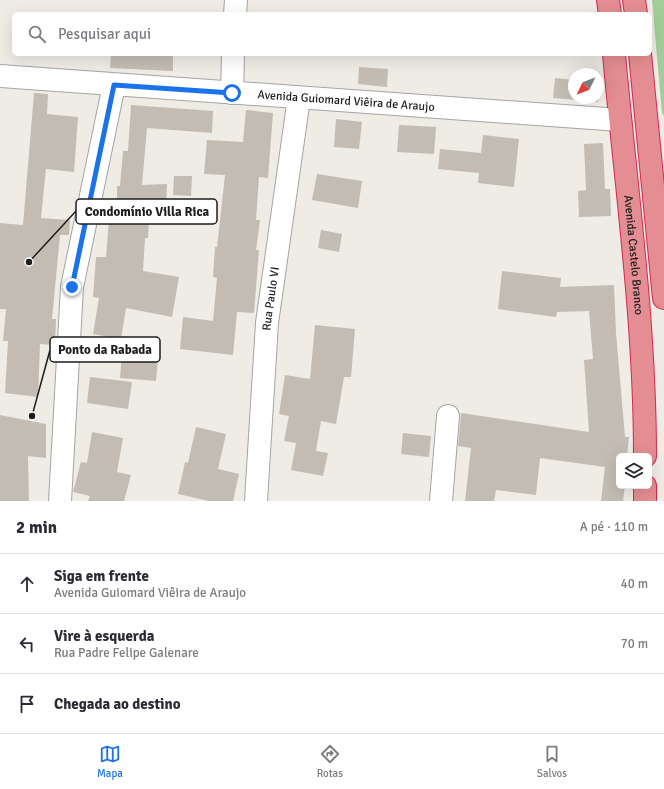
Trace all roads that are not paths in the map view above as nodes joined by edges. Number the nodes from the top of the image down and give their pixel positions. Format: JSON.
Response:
{"nodes":[{"id":1,"x":236,"y":0,"type":"edge"},
{"id":2,"x":608,"y":0,"type":"edge"},
{"id":3,"x":634,"y":0,"type":"edge"},
{"id":4,"x":235,"y":12,"type":"edge"},
{"id":5,"x":610,"y":12,"type":"edge"},
{"id":6,"x":636,"y":12,"type":"edge"},
{"id":7,"x":233,"y":56,"type":"edge"},
{"id":8,"x":614,"y":56,"type":"edge"},
{"id":9,"x":640,"y":56,"type":"edge"},
{"id":10,"x":0,"y":76,"type":"edge"},
{"id":11,"x":114,"y":85,"type":"junction"},
{"id":12,"x":232,"y":93,"type":"junction"},
{"id":13,"x":299,"y":98,"type":"junction"},
{"id":14,"x":620,"y":120,"type":"junction"},
{"id":15,"x":664,"y":298,"type":"edge"},
{"id":16,"x":448,"y":416,"type":"dead end"},
{"id":17,"x":645,"y":453,"type":"edge"},
{"id":18,"x":645,"y":489,"type":"edge"},
{"id":19,"x":60,"y":501,"type":"edge"},
{"id":20,"x":256,"y":501,"type":"edge"},
{"id":21,"x":441,"y":501,"type":"edge"},
{"id":22,"x":646,"y":501,"type":"edge"}],
"edges":[{"from":1,"to":4,"type":"street"},
{"from":2,"to":5,"type":"highway"},
{"from":3,"to":6,"type":"highway"},
{"from":7,"to":12,"type":"street"},
{"from":8,"to":14,"type":"highway","name":"Avenida Castelo Branco"},
{"from":9,"to":15,"type":"highway"},
{"from":10,"to":11,"type":"street","name":"Avenida Guiomard Viêira de Araujo"},
{"from":11,"to":12,"type":"street","name":"Avenida Guiomard Viêira de Araujo"},
{"from":11,"to":19,"type":"street"},
{"from":12,"to":13,"type":"street","name":"Avenida Guiomard Viêira de Araujo"},
{"from":13,"to":14,"type":"street","name":"Avenida Guiomard Viêira de Araujo"},
{"from":13,"to":20,"type":"street","name":"Rua Paulo VI"},
{"from":14,"to":17,"type":"highway","name":"Avenida Castelo Branco"},
{"from":16,"to":21,"type":"street"},
{"from":18,"to":22,"type":"highway"}]}
